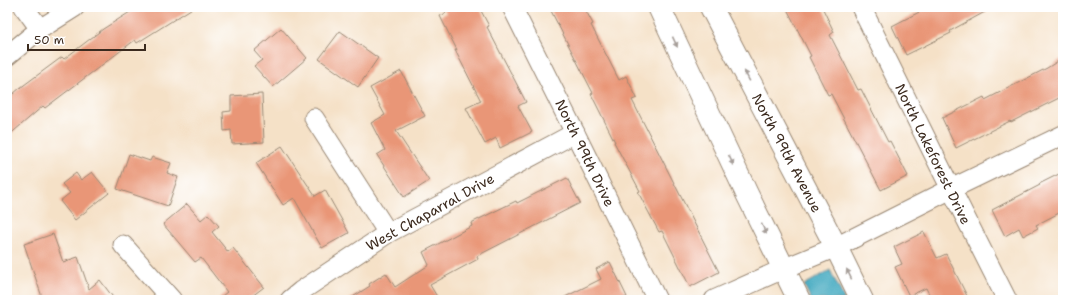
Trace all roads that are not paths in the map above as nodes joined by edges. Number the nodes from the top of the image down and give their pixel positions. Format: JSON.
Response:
{"nodes":[{"id":1,"x":24,"y":7,"type":"edge"},
{"id":2,"x":75,"y":7,"type":"edge"},
{"id":3,"x":512,"y":7,"type":"edge"},
{"id":4,"x":658,"y":7,"type":"edge"},
{"id":5,"x":711,"y":7,"type":"edge"},
{"id":6,"x":861,"y":7,"type":"edge"},
{"id":7,"x":40,"y":30,"type":"junction"},
{"id":8,"x":7,"y":56,"type":"edge"},
{"id":9,"x":314,"y":118,"type":"dead end"},
{"id":10,"x":575,"y":133,"type":"junction"},
{"id":11,"x":1063,"y":135,"type":"edge"},
{"id":12,"x":951,"y":189,"type":"junction"},
{"id":13,"x":388,"y":233,"type":"junction"},
{"id":14,"x":123,"y":245,"type":"dead end"},
{"id":15,"x":836,"y":247,"type":"junction"},
{"id":16,"x":783,"y":269,"type":"junction"},
{"id":17,"x":172,"y":300,"type":"edge"},
{"id":18,"x":290,"y":300,"type":"edge"},
{"id":19,"x":657,"y":300,"type":"edge"},
{"id":20,"x":714,"y":300,"type":"edge"},
{"id":21,"x":799,"y":300,"type":"edge"},
{"id":22,"x":862,"y":300,"type":"edge"},
{"id":23,"x":1007,"y":300,"type":"edge"}],
"edges":[{"from":1,"to":7,"type":"street"},
{"from":2,"to":7,"type":"street"},
{"from":3,"to":10,"type":"street","name":"North 99th Drive"},
{"from":4,"to":16,"type":"main road","one_way":true},
{"from":15,"to":5,"type":"main road","name":"North 99th Avenue","one_way":true},
{"from":6,"to":12,"type":"street","name":"North Lakeforest Drive"},
{"from":7,"to":8,"type":"street"},
{"from":9,"to":13,"type":"street"},
{"from":10,"to":13,"type":"street","name":"West Chaparral Drive"},
{"from":10,"to":19,"type":"street","name":"North 99th Drive"},
{"from":11,"to":12,"type":"street"},
{"from":12,"to":15,"type":"street"},
{"from":12,"to":23,"type":"street","name":"North Lakeforest Drive"},
{"from":13,"to":18,"type":"street","name":"West Chaparral Drive"},
{"from":14,"to":17,"type":"street"},
{"from":15,"to":16,"type":"street"},
{"from":22,"to":15,"type":"main road","name":"North 99th Avenue","one_way":true},
{"from":16,"to":20,"type":"street"},
{"from":16,"to":21,"type":"main road"}]}
